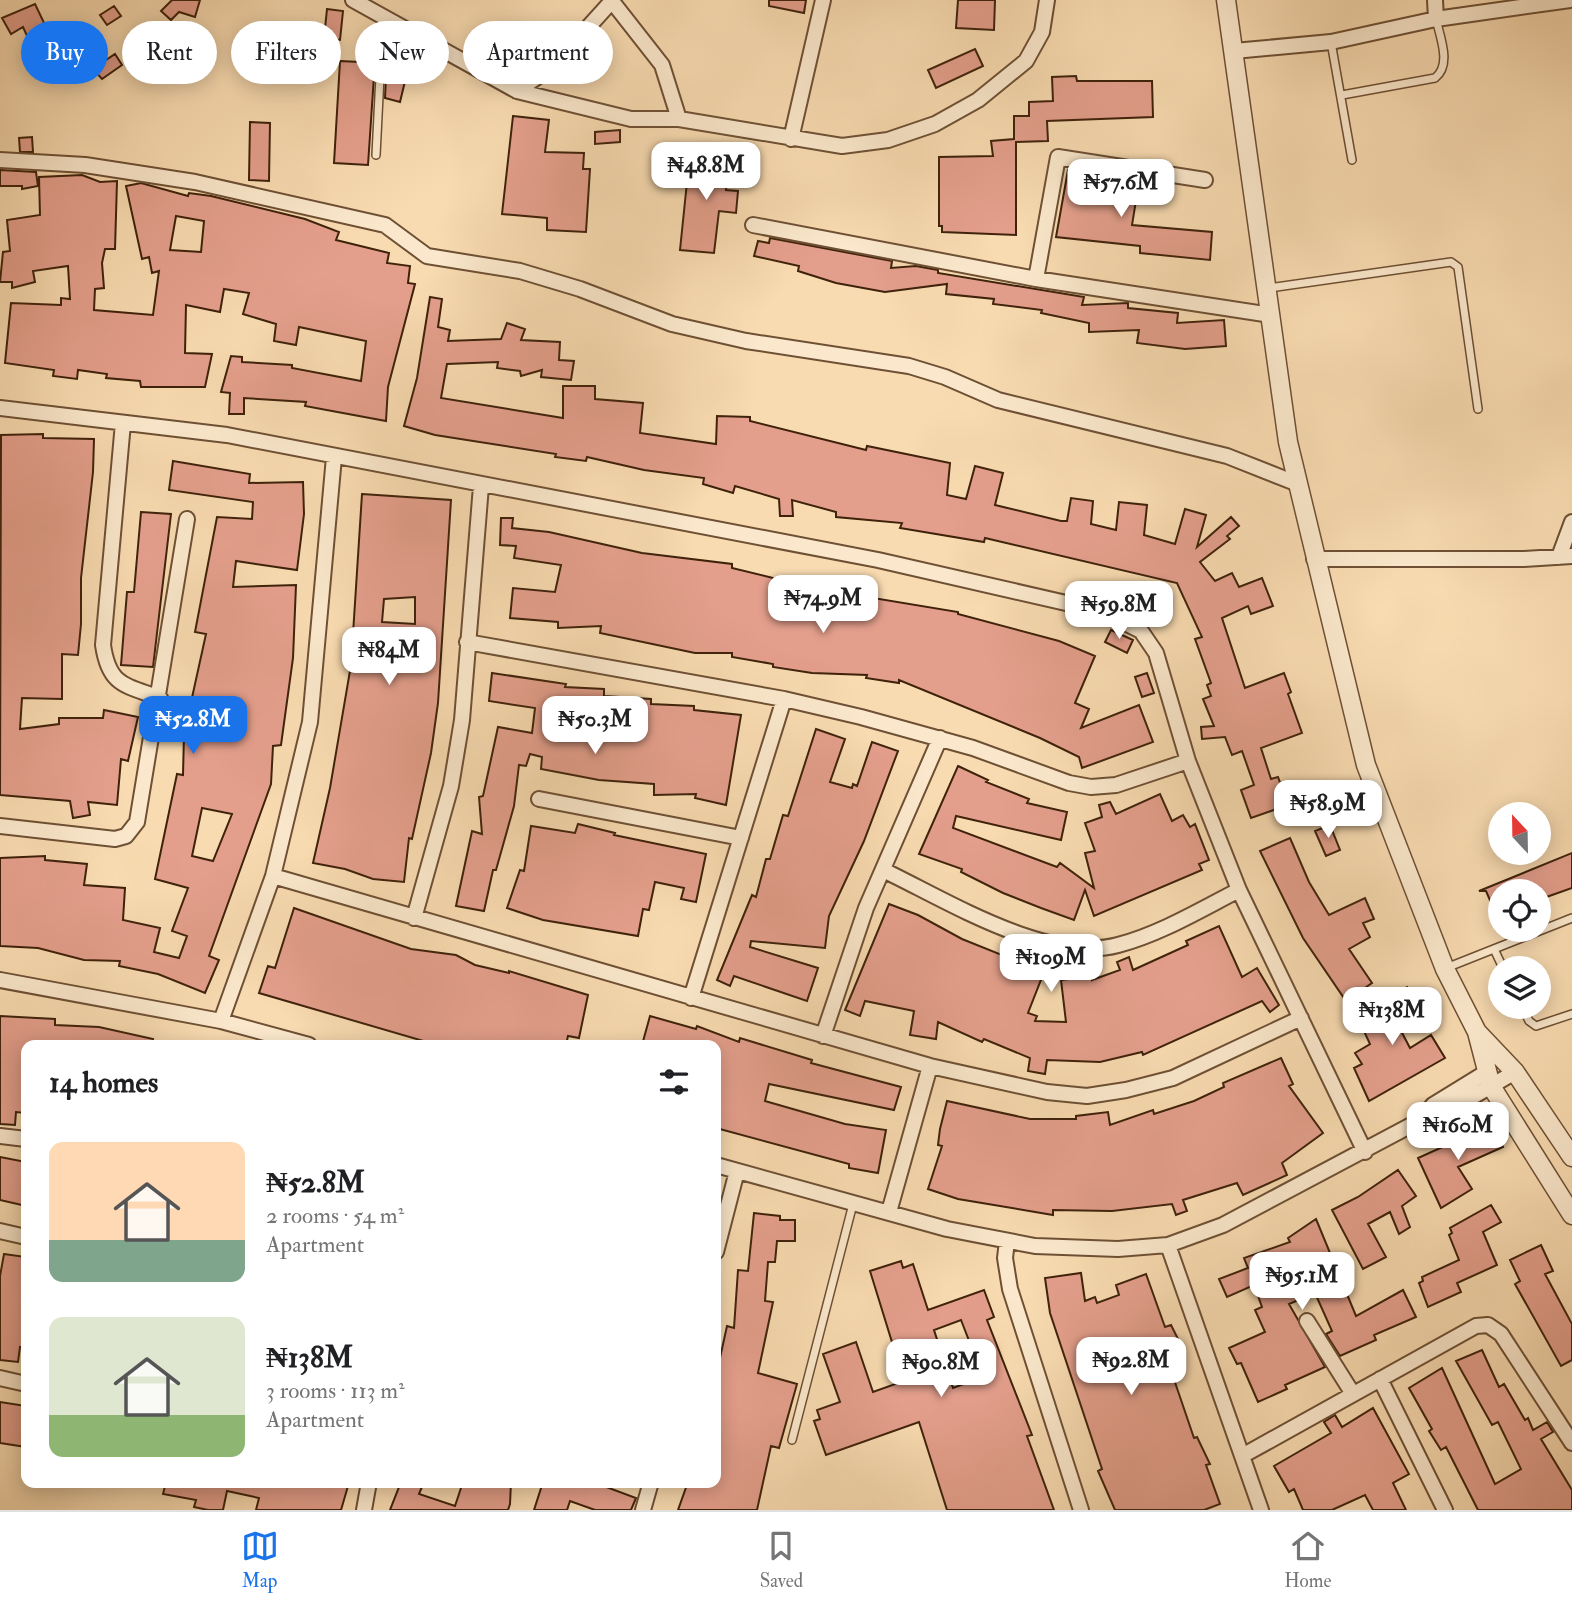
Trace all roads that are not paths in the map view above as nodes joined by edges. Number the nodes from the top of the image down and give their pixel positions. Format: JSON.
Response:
{"nodes":[{"id":1,"x":353,"y":0,"type":"edge"},
{"id":2,"x":823,"y":0,"type":"edge"},
{"id":3,"x":1047,"y":0,"type":"edge"},
{"id":4,"x":1226,"y":0,"type":"edge"},
{"id":5,"x":1434,"y":0,"type":"edge"},
{"id":6,"x":1570,"y":0,"type":"edge"},
{"id":7,"x":611,"y":1,"type":"edge"},
{"id":8,"x":1436,"y":19,"type":"junction"},
{"id":9,"x":391,"y":21,"type":"edge"},
{"id":10,"x":1331,"y":41,"type":"junction"},
{"id":11,"x":1234,"y":51,"type":"junction"},
{"id":12,"x":449,"y":53,"type":"edge"},
{"id":13,"x":380,"y":84,"type":"edge"},
{"id":14,"x":517,"y":91,"type":"junction"},
{"id":15,"x":1342,"y":95,"type":"junction"},
{"id":16,"x":679,"y":119,"type":"junction"},
{"id":17,"x":791,"y":139,"type":"junction"},
{"id":18,"x":376,"y":155,"type":"dead end"},
{"id":19,"x":0,"y":160,"type":"edge"},
{"id":20,"x":1352,"y":160,"type":"dead end"},
{"id":21,"x":1205,"y":180,"type":"dead end"},
{"id":22,"x":753,"y":225,"type":"dead end"},
{"id":23,"x":1036,"y":279,"type":"junction"},
{"id":24,"x":1268,"y":288,"type":"junction"},
{"id":25,"x":1271,"y":315,"type":"junction"},
{"id":26,"x":0,"y":408,"type":"edge"},
{"id":27,"x":1478,"y":409,"type":"dead end"},
{"id":28,"x":123,"y":422,"type":"junction"},
{"id":29,"x":334,"y":457,"type":"junction"},
{"id":30,"x":1298,"y":484,"type":"junction"},
{"id":31,"x":481,"y":486,"type":"junction"},
{"id":32,"x":187,"y":519,"type":"dead end"},
{"id":33,"x":1572,"y":522,"type":"edge"},
{"id":34,"x":1565,"y":556,"type":"edge"},
{"id":35,"x":1314,"y":559,"type":"junction"},
{"id":36,"x":467,"y":642,"type":"junction"},
{"id":37,"x":160,"y":698,"type":"junction"},
{"id":38,"x":784,"y":699,"type":"junction"},
{"id":39,"x":940,"y":737,"type":"junction"},
{"id":40,"x":1188,"y":761,"type":"junction"},
{"id":41,"x":539,"y":799,"type":"dead end"},
{"id":42,"x":0,"y":826,"type":"edge"},
{"id":43,"x":741,"y":838,"type":"junction"},
{"id":44,"x":883,"y":870,"type":"junction"},
{"id":45,"x":273,"y":876,"type":"junction"},
{"id":46,"x":1239,"y":891,"type":"junction"},
{"id":47,"x":414,"y":918,"type":"junction"},
{"id":48,"x":1572,"y":918,"type":"edge"},
{"id":49,"x":1494,"y":949,"type":"junction"},
{"id":50,"x":1497,"y":956,"type":"edge"},
{"id":51,"x":1445,"y":969,"type":"junction"},
{"id":52,"x":0,"y":980,"type":"edge"},
{"id":53,"x":691,"y":998,"type":"junction"},
{"id":54,"x":1572,"y":1014,"type":"edge"},
{"id":55,"x":1301,"y":1018,"type":"junction"},
{"id":56,"x":1528,"y":1019,"type":"edge"},
{"id":57,"x":221,"y":1021,"type":"junction"},
{"id":58,"x":1477,"y":1032,"type":"junction"},
{"id":59,"x":823,"y":1036,"type":"junction"},
{"id":60,"x":291,"y":1040,"type":"edge"},
{"id":61,"x":930,"y":1066,"type":"junction"},
{"id":62,"x":1515,"y":1072,"type":"junction"},
{"id":63,"x":1488,"y":1079,"type":"junction"},
{"id":64,"x":0,"y":1136,"type":"edge"},
{"id":65,"x":21,"y":1138,"type":"edge"},
{"id":66,"x":1365,"y":1152,"type":"junction"},
{"id":67,"x":1572,"y":1157,"type":"edge"},
{"id":68,"x":721,"y":1166,"type":"edge"},
{"id":69,"x":737,"y":1171,"type":"junction"},
{"id":70,"x":854,"y":1203,"type":"junction"},
{"id":71,"x":889,"y":1212,"type":"junction"},
{"id":72,"x":1572,"y":1215,"type":"edge"},
{"id":73,"x":0,"y":1231,"type":"edge"},
{"id":74,"x":721,"y":1233,"type":"edge"},
{"id":75,"x":21,"y":1236,"type":"edge"},
{"id":76,"x":1007,"y":1241,"type":"junction"},
{"id":77,"x":1168,"y":1245,"type":"junction"},
{"id":78,"x":1307,"y":1321,"type":"dead end"},
{"id":79,"x":0,"y":1378,"type":"edge"},
{"id":80,"x":1380,"y":1379,"type":"junction"},
{"id":81,"x":21,"y":1383,"type":"edge"},
{"id":82,"x":1353,"y":1394,"type":"junction"},
{"id":83,"x":792,"y":1440,"type":"dead end"},
{"id":84,"x":1572,"y":1443,"type":"edge"},
{"id":85,"x":1242,"y":1456,"type":"junction"},
{"id":86,"x":368,"y":1488,"type":"edge"},
{"id":87,"x":649,"y":1488,"type":"edge"},
{"id":88,"x":364,"y":1510,"type":"edge"},
{"id":89,"x":643,"y":1510,"type":"edge"},
{"id":90,"x":1080,"y":1510,"type":"edge"},
{"id":91,"x":1261,"y":1510,"type":"edge"},
{"id":92,"x":1445,"y":1510,"type":"edge"}],
"edges":[{"from":1,"to":9,"type":"street"},
{"from":2,"to":17,"type":"street"},
{"from":3,"to":17,"type":"street"},
{"from":4,"to":11,"type":"street"},
{"from":5,"to":8,"type":"street"},
{"from":6,"to":8,"type":"street"},
{"from":7,"to":14,"type":"street"},
{"from":7,"to":16,"type":"street"},
{"from":8,"to":10,"type":"street"},
{"from":8,"to":15,"type":"lane"},
{"from":10,"to":11,"type":"street"},
{"from":10,"to":15,"type":"lane"},
{"from":11,"to":24,"type":"street"},
{"from":12,"to":14,"type":"street"},
{"from":13,"to":18,"type":"lane"},
{"from":14,"to":16,"type":"street"},
{"from":15,"to":20,"type":"lane"},
{"from":16,"to":17,"type":"street"},
{"from":19,"to":30,"type":"street"},
{"from":21,"to":23,"type":"street"},
{"from":22,"to":23,"type":"street"},
{"from":23,"to":25,"type":"street"},
{"from":24,"to":25,"type":"street"},
{"from":24,"to":27,"type":"lane"},
{"from":25,"to":30,"type":"street"},
{"from":26,"to":28,"type":"street"},
{"from":28,"to":29,"type":"street"},
{"from":28,"to":37,"type":"street"},
{"from":29,"to":31,"type":"street"},
{"from":29,"to":45,"type":"street"},
{"from":30,"to":35,"type":"street"},
{"from":31,"to":36,"type":"street"},
{"from":31,"to":40,"type":"street"},
{"from":32,"to":37,"type":"street"},
{"from":33,"to":34,"type":"street"},
{"from":34,"to":35,"type":"street"},
{"from":35,"to":51,"type":"street"},
{"from":36,"to":38,"type":"street"},
{"from":36,"to":47,"type":"street"},
{"from":37,"to":42,"type":"street"},
{"from":38,"to":39,"type":"street"},
{"from":38,"to":43,"type":"street"},
{"from":39,"to":40,"type":"street"},
{"from":39,"to":44,"type":"street"},
{"from":40,"to":46,"type":"street"},
{"from":41,"to":43,"type":"street"},
{"from":43,"to":53,"type":"street"},
{"from":44,"to":46,"type":"street"},
{"from":44,"to":59,"type":"street"},
{"from":45,"to":47,"type":"street"},
{"from":45,"to":57,"type":"street"},
{"from":46,"to":55,"type":"street"},
{"from":47,"to":53,"type":"street"},
{"from":48,"to":49,"type":"lane"},
{"from":49,"to":50,"type":"lane"},
{"from":49,"to":51,"type":"lane"},
{"from":51,"to":58,"type":"street"},
{"from":52,"to":57,"type":"street"},
{"from":53,"to":59,"type":"street"},
{"from":54,"to":56,"type":"lane"},
{"from":55,"to":61,"type":"street"},
{"from":55,"to":66,"type":"street"},
{"from":57,"to":60,"type":"street"},
{"from":58,"to":62,"type":"street"},
{"from":58,"to":63,"type":"street"},
{"from":59,"to":61,"type":"street"},
{"from":61,"to":71,"type":"street"},
{"from":62,"to":63,"type":"street"},
{"from":62,"to":67,"type":"street"},
{"from":63,"to":66,"type":"street"},
{"from":63,"to":72,"type":"street"},
{"from":64,"to":65,"type":"street"},
{"from":66,"to":77,"type":"street"},
{"from":68,"to":69,"type":"street"},
{"from":69,"to":70,"type":"street"},
{"from":69,"to":74,"type":"street"},
{"from":70,"to":71,"type":"street"},
{"from":70,"to":83,"type":"lane"},
{"from":71,"to":76,"type":"street"},
{"from":73,"to":75,"type":"street"},
{"from":76,"to":77,"type":"street"},
{"from":76,"to":90,"type":"street"},
{"from":77,"to":85,"type":"street"},
{"from":78,"to":82,"type":"street"},
{"from":79,"to":81,"type":"street"},
{"from":80,"to":82,"type":"street"},
{"from":80,"to":84,"type":"street"},
{"from":80,"to":92,"type":"street"},
{"from":82,"to":85,"type":"street"},
{"from":85,"to":91,"type":"street"},
{"from":86,"to":88,"type":"street"},
{"from":87,"to":89,"type":"street"}]}
